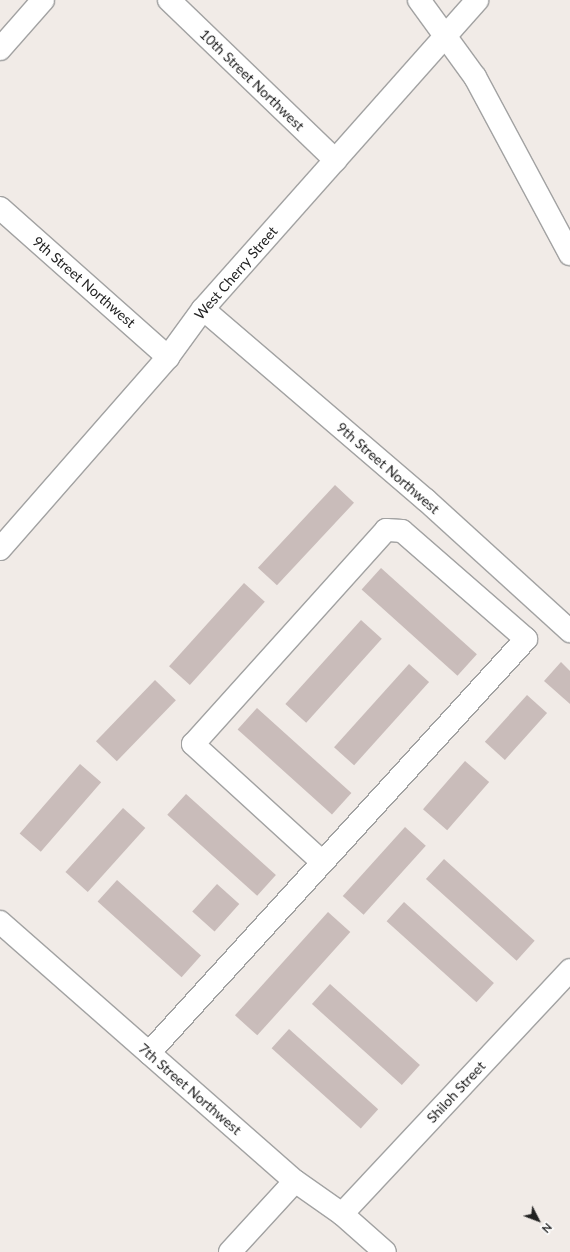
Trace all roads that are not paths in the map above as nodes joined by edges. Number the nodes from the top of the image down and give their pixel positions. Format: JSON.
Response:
{"nodes":[{"id":1,"x":43,"y":0,"type":"edge"},
{"id":2,"x":170,"y":0,"type":"edge"},
{"id":3,"x":419,"y":0,"type":"edge"},
{"id":4,"x":477,"y":0,"type":"edge"},
{"id":5,"x":444,"y":36,"type":"junction"},
{"id":6,"x":0,"y":49,"type":"edge"},
{"id":7,"x":335,"y":160,"type":"junction"},
{"id":8,"x":0,"y":208,"type":"edge"},
{"id":9,"x":570,"y":254,"type":"edge"},
{"id":10,"x":203,"y":309,"type":"junction"},
{"id":11,"x":168,"y":356,"type":"junction"},
{"id":12,"x":0,"y":549,"type":"edge"},
{"id":13,"x":570,"y":631,"type":"edge"},
{"id":14,"x":321,"y":861,"type":"junction"},
{"id":15,"x":0,"y":922,"type":"edge"},
{"id":16,"x":570,"y":970,"type":"edge"},
{"id":17,"x":149,"y":1053,"type":"junction"},
{"id":18,"x":295,"y":1181,"type":"junction"},
{"id":19,"x":342,"y":1214,"type":"junction"},
{"id":20,"x":230,"y":1252,"type":"edge"},
{"id":21,"x":385,"y":1252,"type":"edge"}],
"edges":[{"from":1,"to":6,"type":"street"},
{"from":2,"to":7,"type":"street","name":"10th Street Northwest"},
{"from":3,"to":5,"type":"street"},
{"from":4,"to":5,"type":"street","name":"West Cherry Street"},
{"from":5,"to":7,"type":"street","name":"West Cherry Street"},
{"from":5,"to":9,"type":"street"},
{"from":7,"to":10,"type":"street","name":"West Cherry Street"},
{"from":8,"to":11,"type":"street","name":"9th Street Northwest"},
{"from":10,"to":11,"type":"street","name":"West Cherry Street"},
{"from":10,"to":13,"type":"street","name":"9th Street Northwest"},
{"from":11,"to":12,"type":"street","name":"West Cherry Street"},
{"from":14,"to":14,"type":"street"},
{"from":14,"to":17,"type":"street"},
{"from":15,"to":17,"type":"street","name":"7th Street Northwest"},
{"from":16,"to":19,"type":"street","name":"Shiloh Street"},
{"from":17,"to":18,"type":"street","name":"7th Street Northwest"},
{"from":18,"to":19,"type":"street","name":"7th Street Northwest"},
{"from":18,"to":20,"type":"street"},
{"from":19,"to":21,"type":"street","name":"7th Street Northwest"}]}
